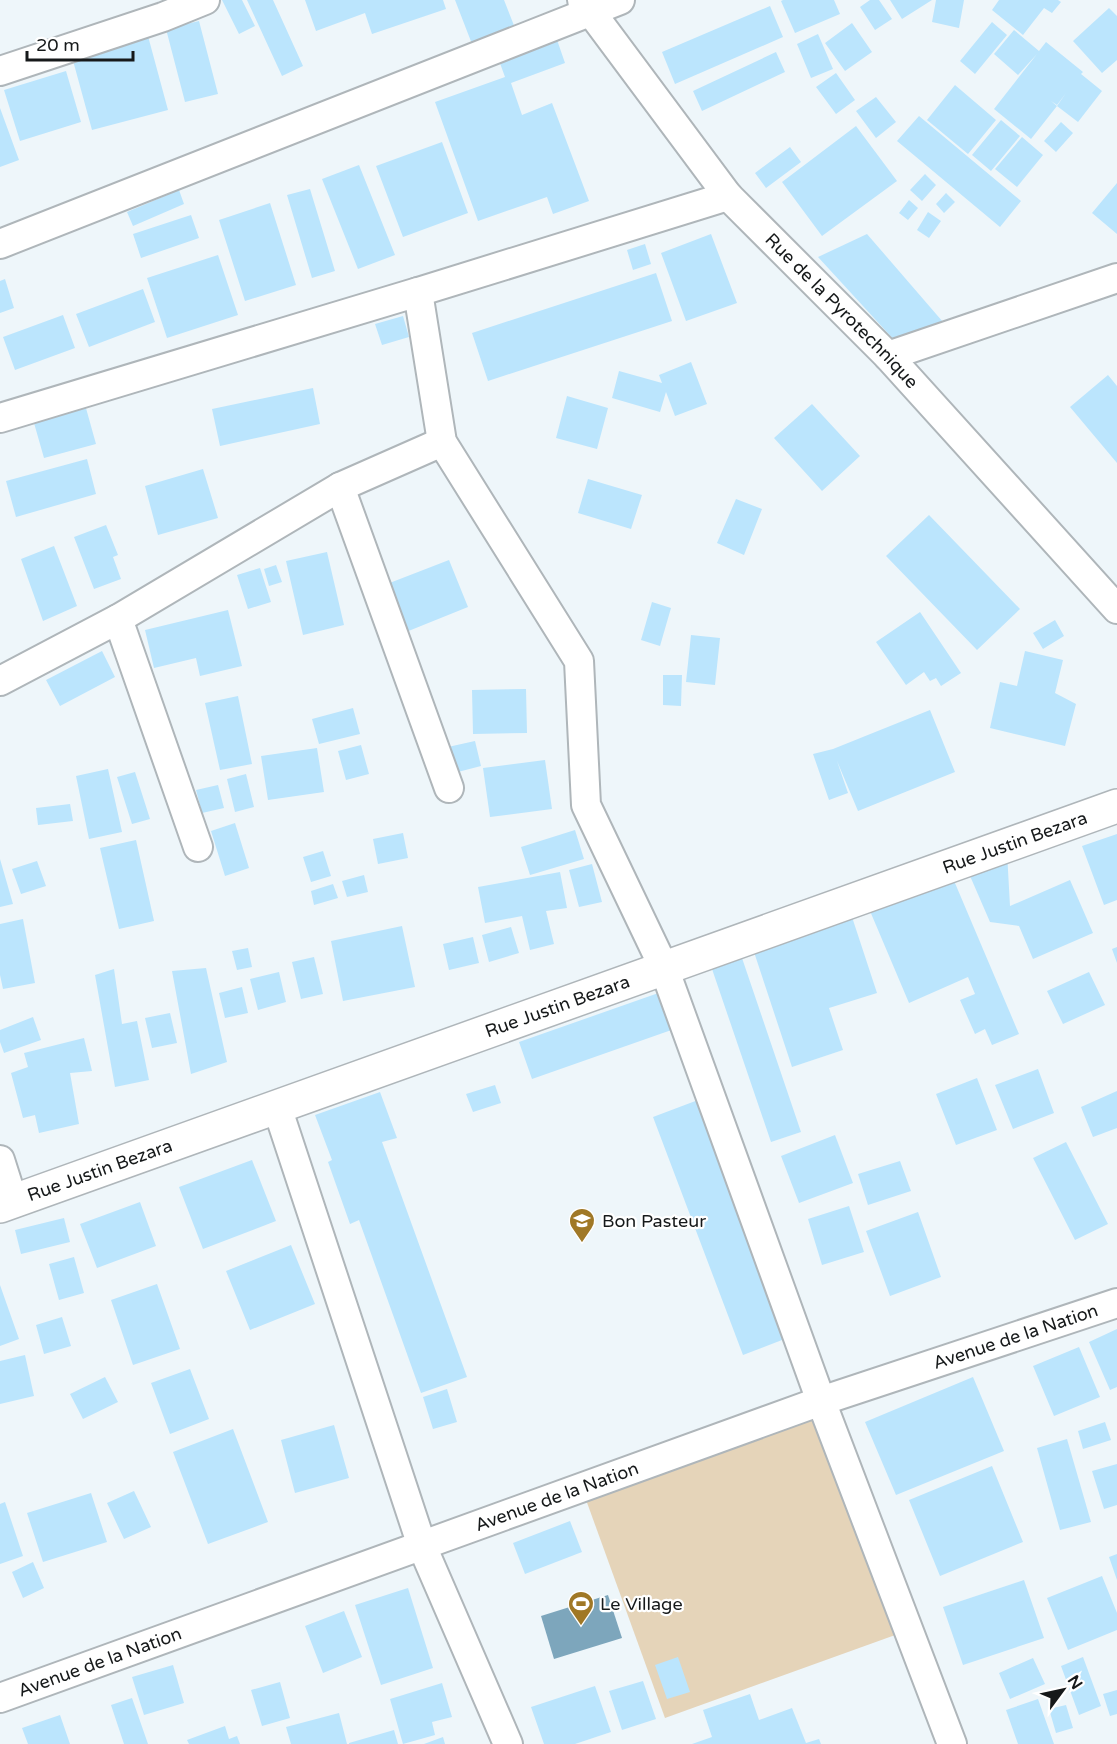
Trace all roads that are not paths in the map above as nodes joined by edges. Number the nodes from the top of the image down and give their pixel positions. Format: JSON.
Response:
{"nodes":[{"id":1,"x":205,"y":0,"type":"edge"},
{"id":2,"x":620,"y":0,"type":"edge"},
{"id":3,"x":586,"y":5,"type":"edge"},
{"id":4,"x":159,"y":8,"type":"edge"},
{"id":5,"x":0,"y":71,"type":"edge"},
{"id":6,"x":728,"y":196,"type":"junction"},
{"id":7,"x":0,"y":244,"type":"edge"},
{"id":8,"x":1117,"y":279,"type":"edge"},
{"id":9,"x":418,"y":292,"type":"junction"},
{"id":10,"x":888,"y":356,"type":"junction"},
{"id":11,"x":0,"y":418,"type":"edge"},
{"id":12,"x":442,"y":442,"type":"junction"},
{"id":13,"x":340,"y":488,"type":"junction"},
{"id":14,"x":1117,"y":609,"type":"edge"},
{"id":15,"x":118,"y":619,"type":"junction"},
{"id":16,"x":0,"y":681,"type":"edge"},
{"id":17,"x":449,"y":788,"type":"dead end"},
{"id":18,"x":1117,"y":806,"type":"edge"},
{"id":19,"x":198,"y":847,"type":"dead end"},
{"id":20,"x":664,"y":968,"type":"junction"},
{"id":21,"x":278,"y":1107,"type":"junction"},
{"id":22,"x":0,"y":1160,"type":"edge"},
{"id":23,"x":7,"y":1204,"type":"edge"},
{"id":24,"x":1117,"y":1302,"type":"edge"},
{"id":25,"x":821,"y":1401,"type":"junction"},
{"id":26,"x":422,"y":1546,"type":"junction"},
{"id":27,"x":0,"y":1698,"type":"edge"},
{"id":28,"x":508,"y":1744,"type":"edge"},
{"id":29,"x":952,"y":1744,"type":"edge"}],
"edges":[{"from":1,"to":4,"type":"street"},
{"from":2,"to":3,"type":"street"},
{"from":3,"to":6,"type":"street","name":"Rue de la Pyrotechnique"},
{"from":3,"to":7,"type":"street"},
{"from":4,"to":5,"type":"street"},
{"from":6,"to":9,"type":"street"},
{"from":6,"to":10,"type":"street","name":"Rue de la Pyrotechnique"},
{"from":8,"to":10,"type":"street"},
{"from":9,"to":11,"type":"street"},
{"from":9,"to":12,"type":"street"},
{"from":10,"to":14,"type":"street","name":"Rue de la Pyrotechnique"},
{"from":12,"to":13,"type":"street"},
{"from":12,"to":20,"type":"street"},
{"from":13,"to":15,"type":"street"},
{"from":13,"to":17,"type":"street"},
{"from":15,"to":16,"type":"street"},
{"from":15,"to":19,"type":"street"},
{"from":18,"to":20,"type":"main road","name":"Rue Justin Bezara"},
{"from":20,"to":21,"type":"main road","name":"Rue Justin Bezara"},
{"from":20,"to":25,"type":"street"},
{"from":21,"to":23,"type":"main road","name":"Rue Justin Bezara"},
{"from":21,"to":26,"type":"street"},
{"from":22,"to":23,"type":"street"},
{"from":24,"to":25,"type":"street","name":"Avenue de la Nation"},
{"from":25,"to":26,"type":"street","name":"Avenue de la Nation"},
{"from":25,"to":29,"type":"street"},
{"from":26,"to":27,"type":"street","name":"Avenue de la Nation"},
{"from":26,"to":28,"type":"street"}]}
